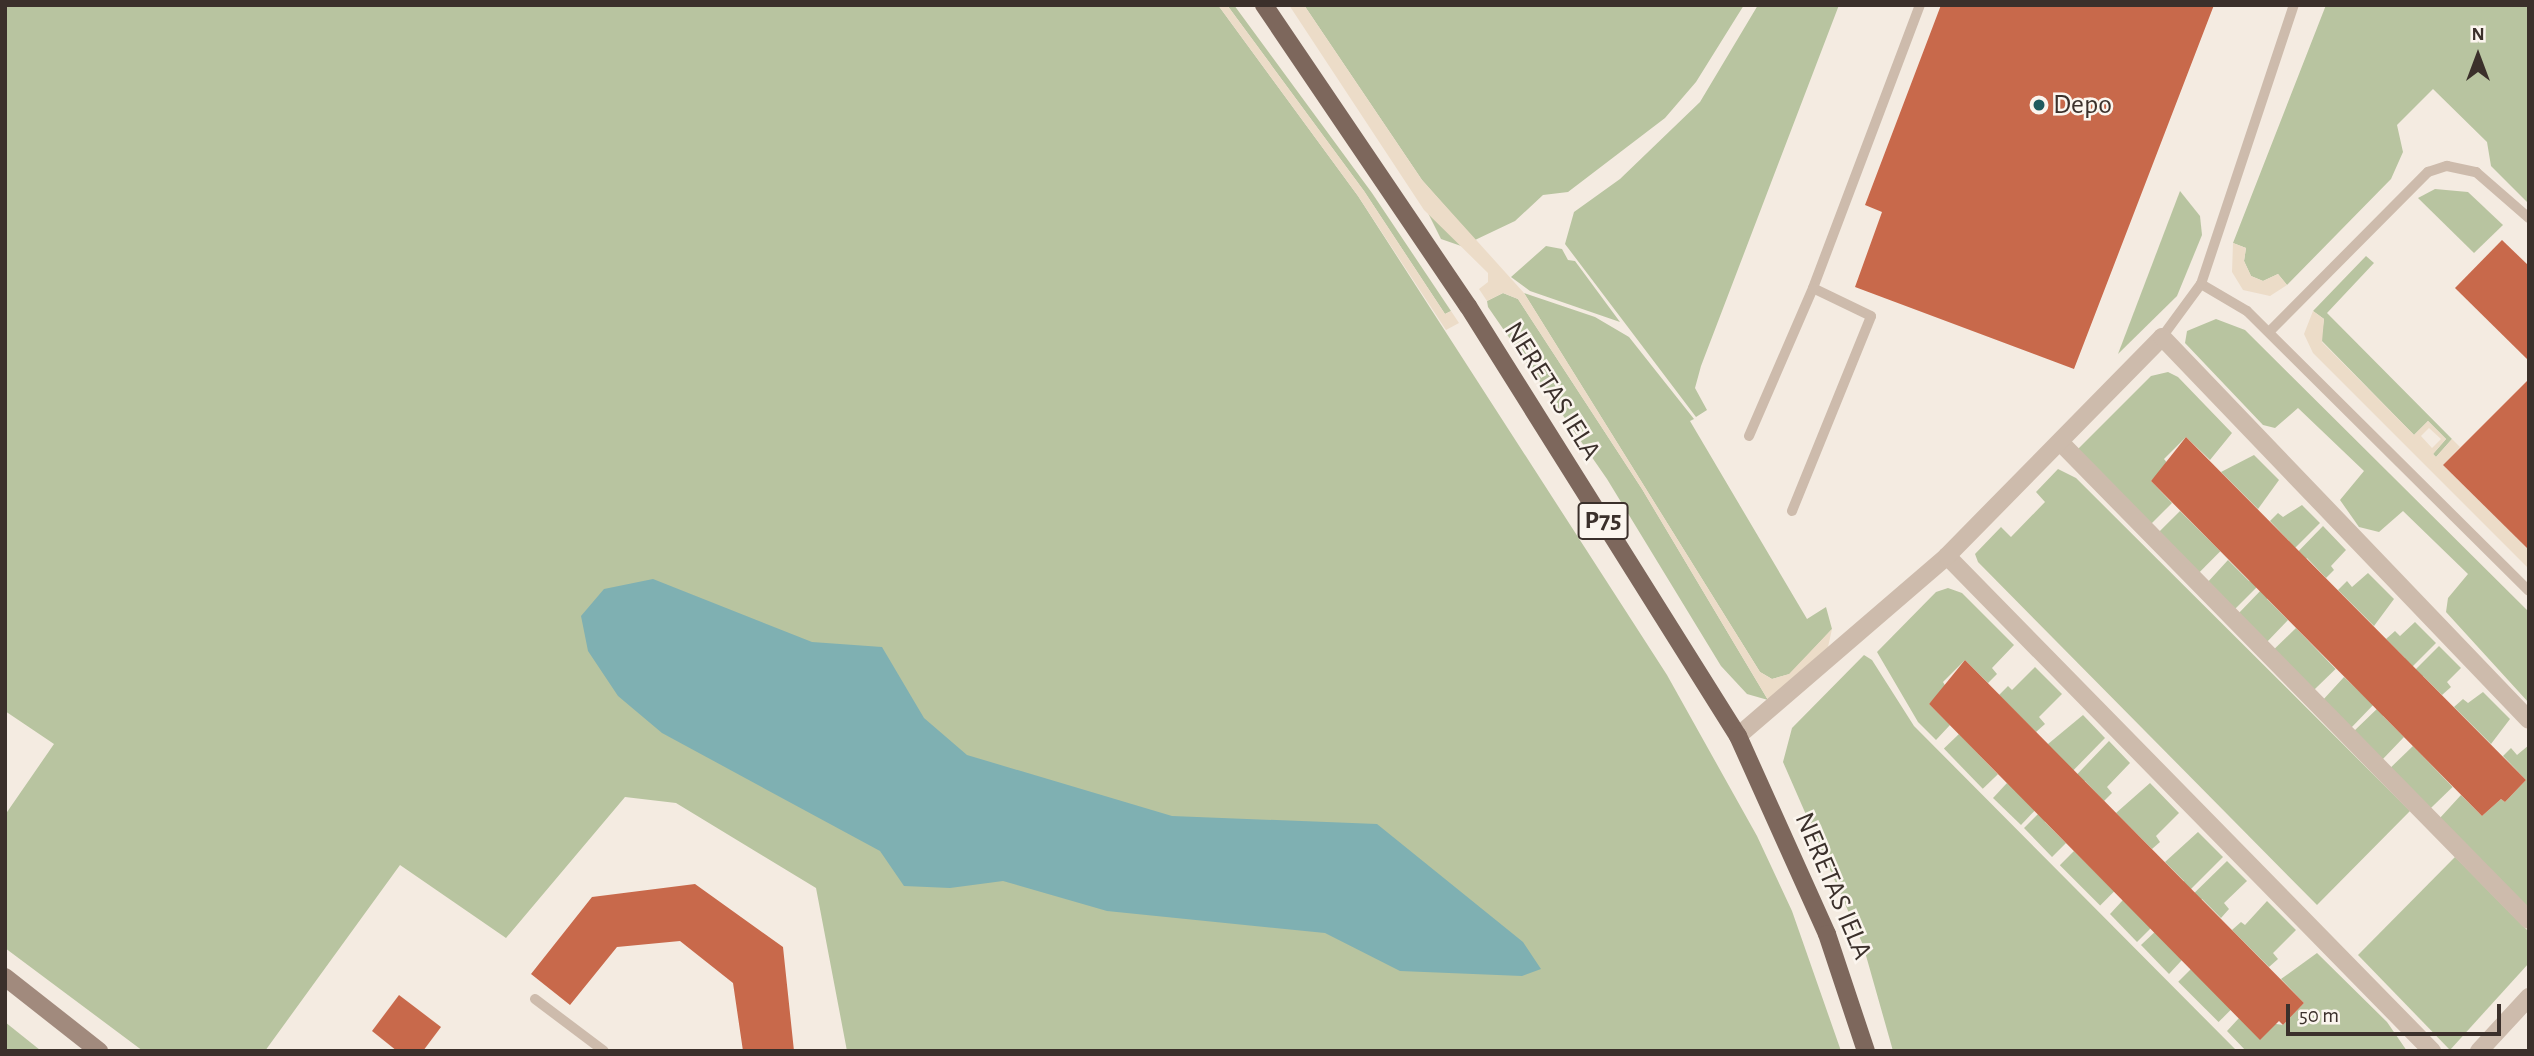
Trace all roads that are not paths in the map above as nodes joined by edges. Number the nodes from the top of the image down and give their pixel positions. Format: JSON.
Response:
{"nodes":[{"id":1,"x":1264,"y":5,"type":"edge"},
{"id":2,"x":1920,"y":5,"type":"edge"},
{"id":3,"x":2294,"y":5,"type":"edge"},
{"id":4,"x":2529,"y":218,"type":"edge"},
{"id":5,"x":2201,"y":284,"type":"junction"},
{"id":6,"x":1814,"y":288,"type":"junction"},
{"id":7,"x":2269,"y":332,"type":"junction"},
{"id":8,"x":2162,"y":337,"type":"junction"},
{"id":9,"x":1749,"y":436,"type":"dead end"},
{"id":10,"x":2061,"y":443,"type":"junction"},
{"id":11,"x":1792,"y":511,"type":"dead end"},
{"id":12,"x":1947,"y":556,"type":"junction"},
{"id":13,"x":2529,"y":591,"type":"edge"},
{"id":14,"x":2529,"y":720,"type":"edge"},
{"id":15,"x":1738,"y":736,"type":"junction"},
{"id":16,"x":2529,"y":920,"type":"edge"},
{"id":17,"x":5,"y":976,"type":"edge"},
{"id":18,"x":2529,"y":998,"type":"edge"},
{"id":19,"x":535,"y":999,"type":"dead end"},
{"id":20,"x":99,"y":1051,"type":"edge"},
{"id":21,"x":604,"y":1051,"type":"edge"},
{"id":22,"x":1866,"y":1051,"type":"edge"},
{"id":23,"x":2432,"y":1051,"type":"edge"},
{"id":24,"x":2479,"y":1051,"type":"edge"}],
"edges":[{"from":1,"to":15,"type":"main road","name":"NERETAS IELA","number":"P75"},
{"from":2,"to":6,"type":"lane"},
{"from":3,"to":5,"type":"lane"},
{"from":4,"to":7,"type":"lane"},
{"from":5,"to":7,"type":"lane"},
{"from":5,"to":8,"type":"lane"},
{"from":6,"to":9,"type":"lane"},
{"from":6,"to":11,"type":"lane"},
{"from":7,"to":13,"type":"lane"},
{"from":8,"to":10,"type":"street"},
{"from":8,"to":14,"type":"street"},
{"from":10,"to":12,"type":"street"},
{"from":10,"to":16,"type":"street"},
{"from":12,"to":15,"type":"street"},
{"from":12,"to":23,"type":"street"},
{"from":15,"to":22,"type":"main road","name":"NERETAS IELA","number":"P75"},
{"from":17,"to":20,"type":"main road"},
{"from":18,"to":24,"type":"street"},
{"from":19,"to":21,"type":"lane"}]}
